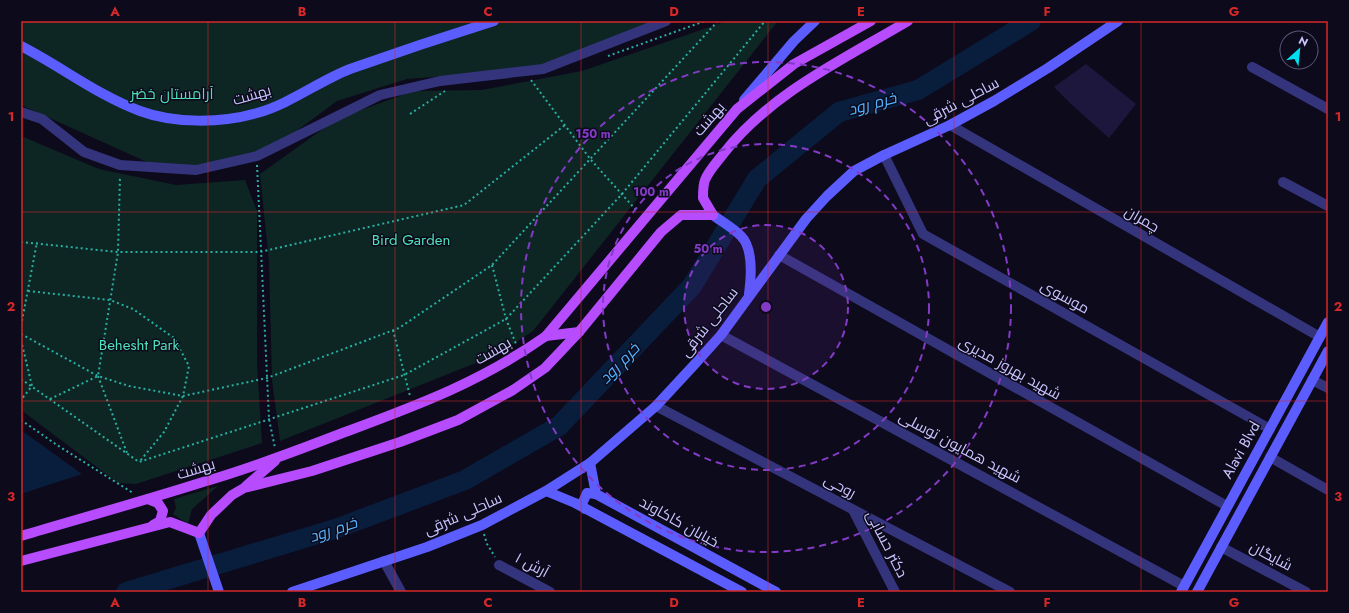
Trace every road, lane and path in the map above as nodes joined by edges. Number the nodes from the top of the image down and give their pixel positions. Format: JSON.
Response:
{"nodes":[{"id":1,"x":494,"y":21,"type":"edge"},
{"id":2,"x":666,"y":21,"type":"edge"},
{"id":3,"x":718,"y":21,"type":"edge"},
{"id":4,"x":765,"y":21,"type":"edge"},
{"id":5,"x":815,"y":21,"type":"edge"},
{"id":6,"x":871,"y":21,"type":"edge"},
{"id":7,"x":908,"y":21,"type":"edge"},
{"id":8,"x":1118,"y":21,"type":"edge"},
{"id":9,"x":21,"y":46,"type":"edge"},
{"id":10,"x":1252,"y":67,"type":"dead end"},
{"id":11,"x":531,"y":80,"type":"dead end"},
{"id":12,"x":448,"y":89,"type":"dead end"},
{"id":13,"x":1328,"y":108,"type":"edge"},
{"id":14,"x":737,"y":109,"type":"junction"},
{"id":15,"x":21,"y":112,"type":"edge"},
{"id":16,"x":410,"y":114,"type":"dead end"},
{"id":17,"x":950,"y":125,"type":"junction"},
{"id":18,"x":565,"y":126,"type":"junction"},
{"id":19,"x":884,"y":155,"type":"junction"},
{"id":20,"x":257,"y":156,"type":"junction"},
{"id":21,"x":591,"y":160,"type":"junction"},
{"id":22,"x":120,"y":165,"type":"junction"},
{"id":23,"x":1283,"y":182,"type":"dead end"},
{"id":24,"x":622,"y":194,"type":"junction"},
{"id":25,"x":1328,"y":206,"type":"edge"},
{"id":26,"x":713,"y":215,"type":"junction"},
{"id":27,"x":644,"y":219,"type":"junction"},
{"id":28,"x":21,"y":242,"type":"edge"},
{"id":29,"x":37,"y":242,"type":"junction"},
{"id":30,"x":118,"y":252,"type":"junction"},
{"id":31,"x":260,"y":252,"type":"junction"},
{"id":32,"x":779,"y":255,"type":"junction"},
{"id":33,"x":492,"y":265,"type":"junction"},
{"id":34,"x":28,"y":291,"type":"junction"},
{"id":35,"x":748,"y":296,"type":"junction"},
{"id":36,"x":110,"y":300,"type":"junction"},
{"id":37,"x":506,"y":319,"type":"junction"},
{"id":38,"x":1328,"y":322,"type":"edge"},
{"id":39,"x":21,"y":326,"type":"edge"},
{"id":40,"x":393,"y":330,"type":"junction"},
{"id":41,"x":578,"y":332,"type":"junction"},
{"id":42,"x":21,"y":334,"type":"edge"},
{"id":43,"x":721,"y":335,"type":"junction"},
{"id":44,"x":546,"y":336,"type":"junction"},
{"id":45,"x":1320,"y":337,"type":"junction"},
{"id":46,"x":21,"y":340,"type":"edge"},
{"id":47,"x":517,"y":347,"type":"dead end"},
{"id":48,"x":1328,"y":351,"type":"edge"},
{"id":49,"x":404,"y":375,"type":"junction"},
{"id":50,"x":98,"y":376,"type":"junction"},
{"id":51,"x":267,"y":378,"type":"junction"},
{"id":52,"x":21,"y":379,"type":"edge"},
{"id":53,"x":1312,"y":380,"type":"junction"},
{"id":54,"x":32,"y":386,"type":"junction"},
{"id":55,"x":1328,"y":388,"type":"edge"},
{"id":56,"x":183,"y":396,"type":"junction"},
{"id":57,"x":50,"y":399,"type":"junction"},
{"id":58,"x":21,"y":400,"type":"edge"},
{"id":59,"x":656,"y":406,"type":"junction"},
{"id":60,"x":413,"y":407,"type":"junction"},
{"id":61,"x":269,"y":419,"type":"junction"},
{"id":62,"x":21,"y":420,"type":"edge"},
{"id":63,"x":1270,"y":429,"type":"junction"},
{"id":64,"x":127,"y":454,"type":"junction"},
{"id":65,"x":1270,"y":457,"type":"junction"},
{"id":66,"x":278,"y":458,"type":"junction"},
{"id":67,"x":139,"y":462,"type":"junction"},
{"id":68,"x":590,"y":463,"type":"junction"},
{"id":69,"x":244,"y":488,"type":"junction"},
{"id":70,"x":1328,"y":490,"type":"edge"},
{"id":71,"x":546,"y":491,"type":"junction"},
{"id":72,"x":596,"y":494,"type":"junction"},
{"id":73,"x":146,"y":499,"type":"junction"},
{"id":74,"x":1228,"y":506,"type":"junction"},
{"id":75,"x":585,"y":509,"type":"junction"},
{"id":76,"x":853,"y":510,"type":"junction"},
{"id":77,"x":153,"y":525,"type":"junction"},
{"id":78,"x":482,"y":525,"type":"junction"},
{"id":79,"x":199,"y":533,"type":"junction"},
{"id":80,"x":21,"y":536,"type":"edge"},
{"id":81,"x":1221,"y":547,"type":"junction"},
{"id":82,"x":21,"y":561,"type":"edge"},
{"id":83,"x":384,"y":561,"type":"junction"},
{"id":84,"x":499,"y":565,"type":"joint"},
{"id":85,"x":1182,"y":589,"type":"edge"},
{"id":86,"x":219,"y":592,"type":"edge"},
{"id":87,"x":292,"y":592,"type":"edge"},
{"id":88,"x":401,"y":592,"type":"edge"},
{"id":89,"x":550,"y":592,"type":"edge"},
{"id":90,"x":742,"y":592,"type":"edge"},
{"id":91,"x":776,"y":592,"type":"edge"},
{"id":92,"x":895,"y":592,"type":"edge"},
{"id":93,"x":1010,"y":592,"type":"edge"},
{"id":94,"x":1197,"y":592,"type":"edge"},
{"id":95,"x":1306,"y":592,"type":"edge"}],
"edges":[{"from":1,"to":9,"type":"main road","name":"بهشت"},
{"from":2,"to":20,"type":"street"},
{"from":3,"to":21,"type":"path"},
{"from":4,"to":24,"type":"path"},
{"from":5,"to":14,"type":"main road"},
{"from":6,"to":14,"type":"main road","name":"بهشت"},
{"from":7,"to":26,"type":"main road"},
{"from":8,"to":17,"type":"main road","name":"ساحلی شرقی"},
{"from":10,"to":13,"type":"street"},
{"from":11,"to":18,"type":"path"},
{"from":12,"to":16,"type":"path"},
{"from":14,"to":27,"type":"main road","name":"بهشت"},
{"from":15,"to":22,"type":"street"},
{"from":17,"to":19,"type":"main road","name":"ساحلی شرقی"},
{"from":17,"to":45,"type":"street","name":"چمران"},
{"from":18,"to":21,"type":"path"},
{"from":18,"to":31,"type":"path"},
{"from":19,"to":32,"type":"main road","name":"ساحلی شرقی"},
{"from":19,"to":63,"type":"street","name":"موسوی"},
{"from":20,"to":22,"type":"street"},
{"from":20,"to":31,"type":"path"},
{"from":21,"to":24,"type":"path"},
{"from":21,"to":33,"type":"path"},
{"from":22,"to":30,"type":"path"},
{"from":23,"to":25,"type":"street"},
{"from":24,"to":27,"type":"path"},
{"from":24,"to":37,"type":"path"},
{"from":26,"to":35,"type":"main road"},
{"from":26,"to":41,"type":"main road"},
{"from":27,"to":44,"type":"main road","name":"بهشت"},
{"from":28,"to":29,"type":"path"},
{"from":29,"to":30,"type":"path"},
{"from":29,"to":34,"type":"path"},
{"from":30,"to":31,"type":"path"},
{"from":30,"to":36,"type":"path"},
{"from":31,"to":51,"type":"path"},
{"from":32,"to":35,"type":"main road","name":"ساحلی شرقی"},
{"from":32,"to":74,"type":"street","name":"شهید بهروز مدیری"},
{"from":33,"to":37,"type":"path"},
{"from":33,"to":40,"type":"path"},
{"from":34,"to":36,"type":"path"},
{"from":34,"to":39,"type":"path"},
{"from":35,"to":43,"type":"main road","name":"ساحلی شرقی"},
{"from":36,"to":50,"type":"path"},
{"from":36,"to":56,"type":"path"},
{"from":37,"to":47,"type":"path"},
{"from":37,"to":49,"type":"path"},
{"from":38,"to":45,"type":"main road","name":"Alavi Blvd"},
{"from":40,"to":49,"type":"path"},
{"from":40,"to":51,"type":"path"},
{"from":41,"to":44,"type":"main road"},
{"from":41,"to":69,"type":"main road"},
{"from":42,"to":50,"type":"path"},
{"from":43,"to":59,"type":"main road","name":"ساحلی شرقی"},
{"from":43,"to":85,"type":"street","name":"شهید همایون توسلی"},
{"from":44,"to":60,"type":"main road","name":"بهشت"},
{"from":45,"to":63,"type":"main road","name":"Alavi Blvd"},
{"from":46,"to":54,"type":"path"},
{"from":48,"to":53,"type":"main road","name":"Alavi Blvd"},
{"from":49,"to":60,"type":"path"},
{"from":49,"to":61,"type":"path"},
{"from":50,"to":56,"type":"path"},
{"from":50,"to":57,"type":"path"},
{"from":50,"to":64,"type":"path"},
{"from":51,"to":56,"type":"path"},
{"from":51,"to":61,"type":"path"},
{"from":52,"to":54,"type":"path"},
{"from":53,"to":55,"type":"street"},
{"from":53,"to":65,"type":"main road","name":"Alavi Blvd"},
{"from":54,"to":57,"type":"path"},
{"from":54,"to":58,"type":"path"},
{"from":56,"to":67,"type":"path"},
{"from":57,"to":64,"type":"path"},
{"from":59,"to":68,"type":"main road","name":"ساحلی شرقی"},
{"from":59,"to":76,"type":"street","name":"روحی"},
{"from":60,"to":66,"type":"main road","name":"بهشت"},
{"from":61,"to":66,"type":"path"},
{"from":61,"to":67,"type":"path"},
{"from":62,"to":73,"type":"path"},
{"from":63,"to":74,"type":"main road","name":"Alavi Blvd"},
{"from":64,"to":67,"type":"path"},
{"from":65,"to":70,"type":"street"},
{"from":65,"to":81,"type":"main road","name":"Alavi Blvd"},
{"from":66,"to":69,"type":"main road"},
{"from":66,"to":73,"type":"main road","name":"بهشت"},
{"from":68,"to":71,"type":"main road","name":"ساحلی شرقی"},
{"from":68,"to":72,"type":"main road"},
{"from":69,"to":79,"type":"main road"},
{"from":71,"to":75,"type":"main road"},
{"from":71,"to":78,"type":"main road","name":"ساحلی شرقی"},
{"from":72,"to":75,"type":"main road"},
{"from":72,"to":91,"type":"main road","name":"خیابان کاکاوند"},
{"from":73,"to":77,"type":"main road"},
{"from":73,"to":80,"type":"main road","name":"بهشت"},
{"from":74,"to":85,"type":"main road","name":"Alavi Blvd"},
{"from":75,"to":90,"type":"main road"},
{"from":76,"to":92,"type":"street","name":"دکتر حسابی"},
{"from":76,"to":93,"type":"street","name":"روحی"},
{"from":77,"to":79,"type":"main road"},
{"from":77,"to":82,"type":"main road"},
{"from":78,"to":83,"type":"main road","name":"ساحلی شرقی"},
{"from":78,"to":84,"type":"path"},
{"from":79,"to":86,"type":"main road"},
{"from":81,"to":94,"type":"main road","name":"Alavi Blvd"},
{"from":81,"to":95,"type":"street","name":"شایگان"},
{"from":83,"to":87,"type":"main road","name":"ساحلی شرقی"},
{"from":83,"to":88,"type":"street"},
{"from":84,"to":89,"type":"street","name":"آرش ۱"}]}
